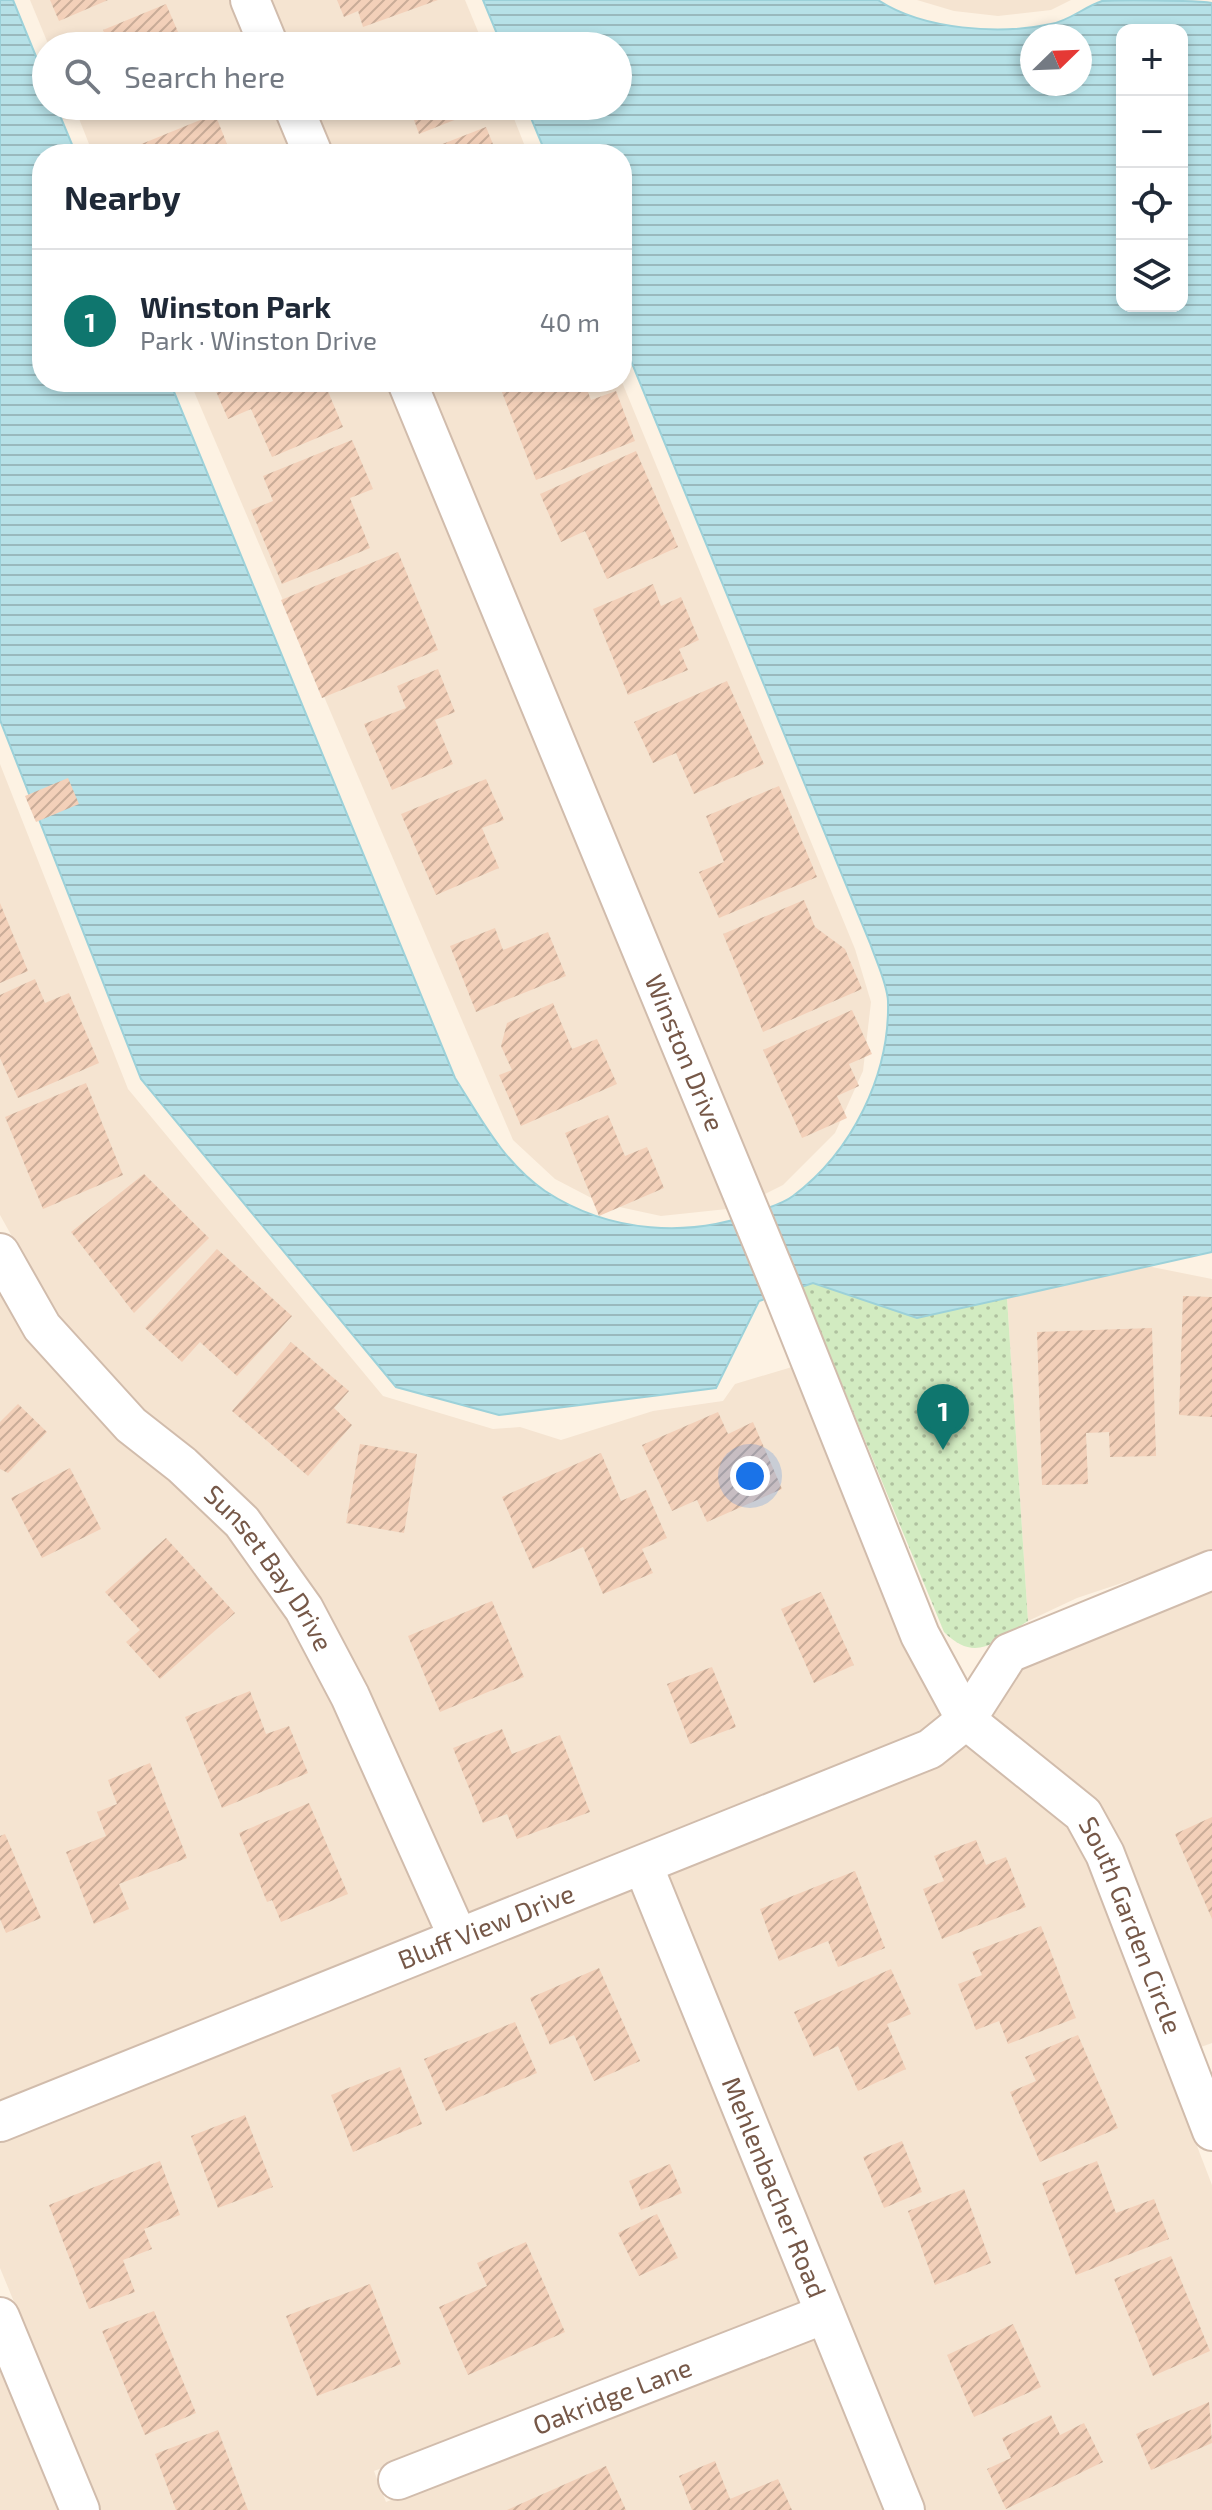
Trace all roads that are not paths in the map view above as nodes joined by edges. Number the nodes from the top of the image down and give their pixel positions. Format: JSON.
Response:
{"nodes":[{"id":1,"x":250,"y":0,"type":"edge"},
{"id":2,"x":263,"y":32,"type":"edge"},
{"id":3,"x":299,"y":120,"type":"edge"},
{"id":4,"x":309,"y":144,"type":"edge"},
{"id":5,"x":411,"y":392,"type":"edge"},
{"id":6,"x":0,"y":1253,"type":"edge"},
{"id":7,"x":1212,"y":1570,"type":"edge"},
{"id":8,"x":966,"y":1720,"type":"junction"},
{"id":9,"x":643,"y":1865,"type":"junction"},
{"id":10,"x":458,"y":1937,"type":"junction"},
{"id":11,"x":1200,"y":2065,"type":"edge"},
{"id":12,"x":0,"y":2122,"type":"edge"},
{"id":13,"x":1212,"y":2131,"type":"edge"},
{"id":14,"x":825,"y":2314,"type":"junction"},
{"id":15,"x":0,"y":2317,"type":"edge"},
{"id":16,"x":398,"y":2480,"type":"dead end"},
{"id":17,"x":80,"y":2510,"type":"edge"},
{"id":18,"x":905,"y":2510,"type":"edge"}],
"edges":[{"from":1,"to":2,"type":"street"},
{"from":3,"to":4,"type":"street"},
{"from":5,"to":8,"type":"street","name":"Winston Drive"},
{"from":6,"to":10,"type":"street","name":"Sunset Bay Drive"},
{"from":7,"to":8,"type":"street","name":"Bluff View Drive"},
{"from":8,"to":9,"type":"street","name":"Bluff View Drive"},
{"from":8,"to":11,"type":"street","name":"South Garden Circle"},
{"from":9,"to":10,"type":"street","name":"Bluff View Drive"},
{"from":9,"to":14,"type":"street","name":"Mehlenbacher Road"},
{"from":10,"to":12,"type":"street","name":"Bluff View Drive"},
{"from":11,"to":13,"type":"street","name":"South Garden Circle"},
{"from":14,"to":16,"type":"street","name":"Oakridge Lane"},
{"from":14,"to":18,"type":"street","name":"Mehlenbacher Road"},
{"from":15,"to":17,"type":"street"}]}
